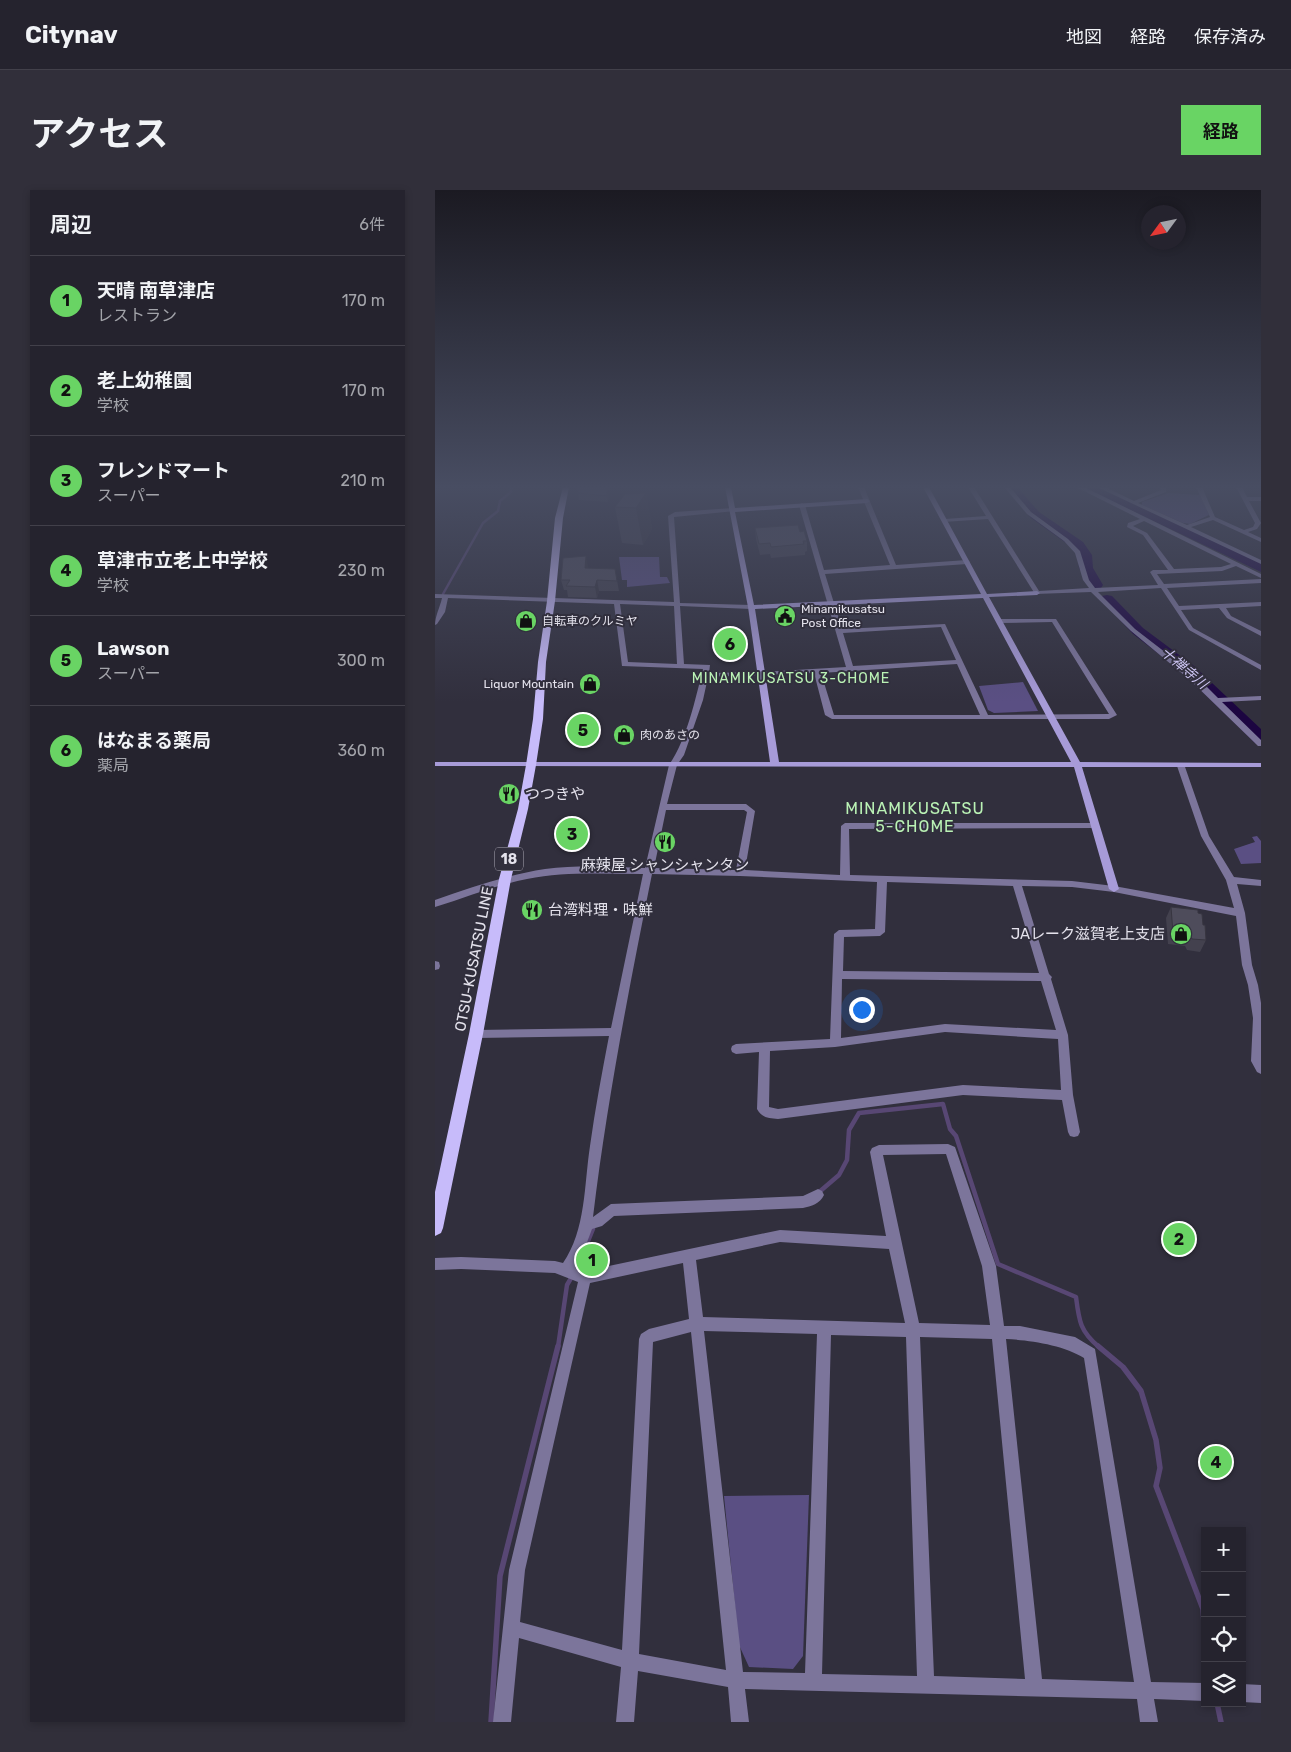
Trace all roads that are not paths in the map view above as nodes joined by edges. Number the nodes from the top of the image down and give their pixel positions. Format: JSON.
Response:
{"nodes":[{"id":1,"x":555,"y":558,"type":"edge"},
{"id":2,"x":674,"y":558,"type":"edge"},
{"id":3,"x":742,"y":558,"type":"edge"},
{"id":4,"x":817,"y":558,"type":"edge"},
{"id":5,"x":891,"y":558,"type":"edge"},
{"id":6,"x":965,"y":558,"type":"edge"},
{"id":7,"x":1015,"y":558,"type":"edge"},
{"id":8,"x":1080,"y":558,"type":"edge"},
{"id":9,"x":1162,"y":558,"type":"edge"},
{"id":10,"x":1225,"y":558,"type":"edge"},
{"id":11,"x":967,"y":562,"type":"junction"},
{"id":12,"x":1237,"y":564,"type":"junction"},
{"id":13,"x":894,"y":566,"type":"junction"},
{"id":14,"x":821,"y":572,"type":"junction"},
{"id":15,"x":1172,"y":572,"type":"junction"},
{"id":16,"x":1261,"y":576,"type":"edge"},
{"id":17,"x":1261,"y":581,"type":"edge"},
{"id":18,"x":1162,"y":586,"type":"junction"},
{"id":19,"x":1093,"y":590,"type":"junction"},
{"id":20,"x":1037,"y":593,"type":"junction"},
{"id":21,"x":985,"y":595,"type":"junction"},
{"id":22,"x":435,"y":596,"type":"edge"},
{"id":23,"x":445,"y":597,"type":"junction"},
{"id":24,"x":551,"y":601,"type":"junction"},
{"id":25,"x":617,"y":603,"type":"junction"},
{"id":26,"x":831,"y":604,"type":"junction"},
{"id":27,"x":1261,"y":604,"type":"edge"},
{"id":28,"x":677,"y":605,"type":"junction"},
{"id":29,"x":1221,"y":606,"type":"junction"},
{"id":30,"x":751,"y":607,"type":"junction"},
{"id":31,"x":1177,"y":608,"type":"junction"},
{"id":32,"x":1000,"y":621,"type":"junction"},
{"id":33,"x":435,"y":624,"type":"edge"},
{"id":34,"x":840,"y":631,"type":"junction"},
{"id":35,"x":1261,"y":634,"type":"edge"},
{"id":36,"x":960,"y":662,"type":"junction"},
{"id":37,"x":681,"y":666,"type":"junction"},
{"id":38,"x":1261,"y":668,"type":"edge"},
{"id":39,"x":850,"y":669,"type":"junction"},
{"id":40,"x":817,"y":671,"type":"junction"},
{"id":41,"x":705,"y":674,"type":"junction"},
{"id":42,"x":761,"y":674,"type":"junction"},
{"id":43,"x":1261,"y":698,"type":"edge"},
{"id":44,"x":1216,"y":700,"type":"junction"},
{"id":45,"x":985,"y":718,"type":"junction"},
{"id":46,"x":1051,"y":718,"type":"junction"},
{"id":47,"x":1261,"y":744,"type":"edge"},
{"id":48,"x":435,"y":764,"type":"edge"},
{"id":49,"x":531,"y":765,"type":"junction"},
{"id":50,"x":673,"y":765,"type":"junction"},
{"id":51,"x":775,"y":765,"type":"junction"},
{"id":52,"x":1077,"y":765,"type":"junction"},
{"id":53,"x":1261,"y":765,"type":"edge"},
{"id":54,"x":1181,"y":766,"type":"junction"},
{"id":55,"x":663,"y":807,"type":"junction"},
{"id":56,"x":1095,"y":826,"type":"junction"},
{"id":57,"x":649,"y":872,"type":"junction"},
{"id":58,"x":740,"y":873,"type":"junction"},
{"id":59,"x":845,"y":878,"type":"junction"},
{"id":60,"x":505,"y":879,"type":"junction"},
{"id":61,"x":882,"y":879,"type":"junction"},
{"id":62,"x":1231,"y":880,"type":"junction"},
{"id":63,"x":1261,"y":883,"type":"edge"},
{"id":64,"x":1017,"y":884,"type":"junction"},
{"id":65,"x":1114,"y":889,"type":"junction"},
{"id":66,"x":435,"y":904,"type":"edge"},
{"id":67,"x":1240,"y":913,"type":"junction"},
{"id":68,"x":837,"y":975,"type":"junction"},
{"id":69,"x":1047,"y":977,"type":"junction"},
{"id":70,"x":615,"y":1032,"type":"junction"},
{"id":71,"x":476,"y":1034,"type":"junction"},
{"id":72,"x":1063,"y":1035,"type":"junction"},
{"id":73,"x":835,"y":1043,"type":"junction"},
{"id":74,"x":765,"y":1048,"type":"junction"},
{"id":75,"x":736,"y":1049,"type":"dead end"},
{"id":76,"x":1261,"y":1069,"type":"edge"},
{"id":77,"x":1067,"y":1095,"type":"junction"},
{"id":78,"x":1074,"y":1132,"type":"dead end"},
{"id":79,"x":818,"y":1195,"type":"dead end"},
{"id":80,"x":586,"y":1224,"type":"junction"},
{"id":81,"x":435,"y":1228,"type":"edge"},
{"id":82,"x":894,"y":1243,"type":"junction"},
{"id":83,"x":689,"y":1255,"type":"junction"},
{"id":84,"x":435,"y":1264,"type":"edge"},
{"id":85,"x":565,"y":1271,"type":"junction"},
{"id":86,"x":585,"y":1278,"type":"junction"},
{"id":87,"x":697,"y":1324,"type":"junction"},
{"id":88,"x":824,"y":1329,"type":"junction"},
{"id":89,"x":913,"y":1329,"type":"junction"},
{"id":90,"x":998,"y":1333,"type":"junction"},
{"id":91,"x":511,"y":1628,"type":"junction"},
{"id":92,"x":630,"y":1661,"type":"junction"},
{"id":93,"x":736,"y":1680,"type":"junction"},
{"id":94,"x":813,"y":1682,"type":"junction"},
{"id":95,"x":926,"y":1684,"type":"junction"},
{"id":96,"x":1034,"y":1687,"type":"junction"},
{"id":97,"x":1143,"y":1690,"type":"junction"},
{"id":98,"x":1201,"y":1692,"type":"edge"},
{"id":99,"x":1246,"y":1694,"type":"edge"},
{"id":100,"x":1261,"y":1694,"type":"edge"},
{"id":101,"x":502,"y":1722,"type":"edge"},
{"id":102,"x":625,"y":1722,"type":"edge"},
{"id":103,"x":740,"y":1722,"type":"edge"},
{"id":104,"x":1149,"y":1722,"type":"edge"}],
"edges":[{"from":1,"to":24,"type":"main road","name":"OTSU-KUSATSU LINE","number":"18"},
{"from":2,"to":28,"type":"street"},
{"from":3,"to":30,"type":"street"},
{"from":4,"to":14,"type":"street"},
{"from":5,"to":13,"type":"street"},
{"from":6,"to":11,"type":"street"},
{"from":7,"to":20,"type":"street"},
{"from":8,"to":19,"type":"street"},
{"from":9,"to":15,"type":"street"},
{"from":10,"to":12,"type":"street"},
{"from":11,"to":13,"type":"street"},
{"from":11,"to":21,"type":"street"},
{"from":12,"to":15,"type":"street"},
{"from":12,"to":16,"type":"street"},
{"from":13,"to":14,"type":"street"},
{"from":14,"to":26,"type":"street"},
{"from":15,"to":18,"type":"street"},
{"from":17,"to":18,"type":"street"},
{"from":18,"to":19,"type":"street"},
{"from":18,"to":31,"type":"street"},
{"from":19,"to":20,"type":"street"},
{"from":19,"to":44,"type":"street"},
{"from":20,"to":21,"type":"street"},
{"from":21,"to":26,"type":"street"},
{"from":21,"to":32,"type":"street"},
{"from":22,"to":23,"type":"street"},
{"from":23,"to":24,"type":"street"},
{"from":23,"to":33,"type":"street"},
{"from":24,"to":25,"type":"street"},
{"from":24,"to":49,"type":"main road","name":"OTSU-KUSATSU LINE","number":"18"},
{"from":25,"to":28,"type":"street"},
{"from":25,"to":37,"type":"street"},
{"from":26,"to":30,"type":"street"},
{"from":26,"to":34,"type":"street"},
{"from":27,"to":29,"type":"street"},
{"from":28,"to":30,"type":"street"},
{"from":28,"to":37,"type":"street"},
{"from":29,"to":31,"type":"street"},
{"from":29,"to":35,"type":"street"},
{"from":30,"to":42,"type":"street"},
{"from":31,"to":38,"type":"street"},
{"from":32,"to":46,"type":"street"},
{"from":32,"to":46,"type":"street"},
{"from":34,"to":36,"type":"street"},
{"from":34,"to":39,"type":"street"},
{"from":36,"to":39,"type":"street"},
{"from":36,"to":45,"type":"street"},
{"from":37,"to":41,"type":"street"},
{"from":39,"to":40,"type":"street"},
{"from":40,"to":42,"type":"street"},
{"from":40,"to":45,"type":"street"},
{"from":41,"to":42,"type":"street"},
{"from":41,"to":50,"type":"street"},
{"from":42,"to":51,"type":"street"},
{"from":43,"to":44,"type":"street"},
{"from":44,"to":47,"type":"street"},
{"from":45,"to":46,"type":"street"},
{"from":46,"to":52,"type":"street"},
{"from":48,"to":49,"type":"street"},
{"from":49,"to":50,"type":"street"},
{"from":49,"to":60,"type":"main road","name":"OTSU-KUSATSU LINE","number":"18"},
{"from":50,"to":51,"type":"street"},
{"from":50,"to":55,"type":"street"},
{"from":51,"to":52,"type":"street"},
{"from":52,"to":54,"type":"street"},
{"from":52,"to":56,"type":"street"},
{"from":53,"to":54,"type":"street"},
{"from":54,"to":62,"type":"street"},
{"from":55,"to":57,"type":"street"},
{"from":55,"to":58,"type":"street"},
{"from":56,"to":59,"type":"street"},
{"from":56,"to":65,"type":"street"},
{"from":57,"to":58,"type":"street"},
{"from":57,"to":60,"type":"street"},
{"from":57,"to":70,"type":"street"},
{"from":58,"to":59,"type":"street"},
{"from":59,"to":61,"type":"street"},
{"from":60,"to":66,"type":"street"},
{"from":60,"to":71,"type":"main road","name":"OTSU-KUSATSU LINE","number":"18"},
{"from":61,"to":64,"type":"street"},
{"from":61,"to":68,"type":"street"},
{"from":62,"to":63,"type":"street"},
{"from":62,"to":67,"type":"street"},
{"from":64,"to":65,"type":"street"},
{"from":64,"to":69,"type":"street"},
{"from":65,"to":67,"type":"street"},
{"from":67,"to":76,"type":"street"},
{"from":68,"to":69,"type":"street"},
{"from":68,"to":73,"type":"street"},
{"from":69,"to":72,"type":"street"},
{"from":70,"to":71,"type":"street"},
{"from":70,"to":80,"type":"street"},
{"from":71,"to":81,"type":"main road","name":"OTSU-KUSATSU LINE","number":"18"},
{"from":72,"to":73,"type":"street"},
{"from":72,"to":77,"type":"street"},
{"from":73,"to":74,"type":"street"},
{"from":74,"to":75,"type":"street"},
{"from":74,"to":77,"type":"street"},
{"from":77,"to":78,"type":"street"},
{"from":79,"to":80,"type":"street"},
{"from":80,"to":85,"type":"street"},
{"from":82,"to":83,"type":"street"},
{"from":82,"to":89,"type":"street"},
{"from":82,"to":90,"type":"street"},
{"from":83,"to":86,"type":"street"},
{"from":83,"to":87,"type":"street"},
{"from":84,"to":85,"type":"street"},
{"from":85,"to":86,"type":"street"},
{"from":86,"to":91,"type":"street"},
{"from":87,"to":88,"type":"street"},
{"from":87,"to":92,"type":"street"},
{"from":87,"to":93,"type":"street"},
{"from":88,"to":89,"type":"street"},
{"from":88,"to":94,"type":"street"},
{"from":89,"to":90,"type":"street"},
{"from":89,"to":95,"type":"street"},
{"from":90,"to":96,"type":"street"},
{"from":90,"to":97,"type":"street"},
{"from":91,"to":92,"type":"street"},
{"from":91,"to":101,"type":"street"},
{"from":92,"to":93,"type":"street"},
{"from":92,"to":102,"type":"street"},
{"from":93,"to":94,"type":"street"},
{"from":93,"to":103,"type":"street"},
{"from":94,"to":95,"type":"street"},
{"from":95,"to":96,"type":"street"},
{"from":96,"to":97,"type":"street"},
{"from":97,"to":98,"type":"street"},
{"from":97,"to":104,"type":"street"},
{"from":99,"to":100,"type":"street"}]}
